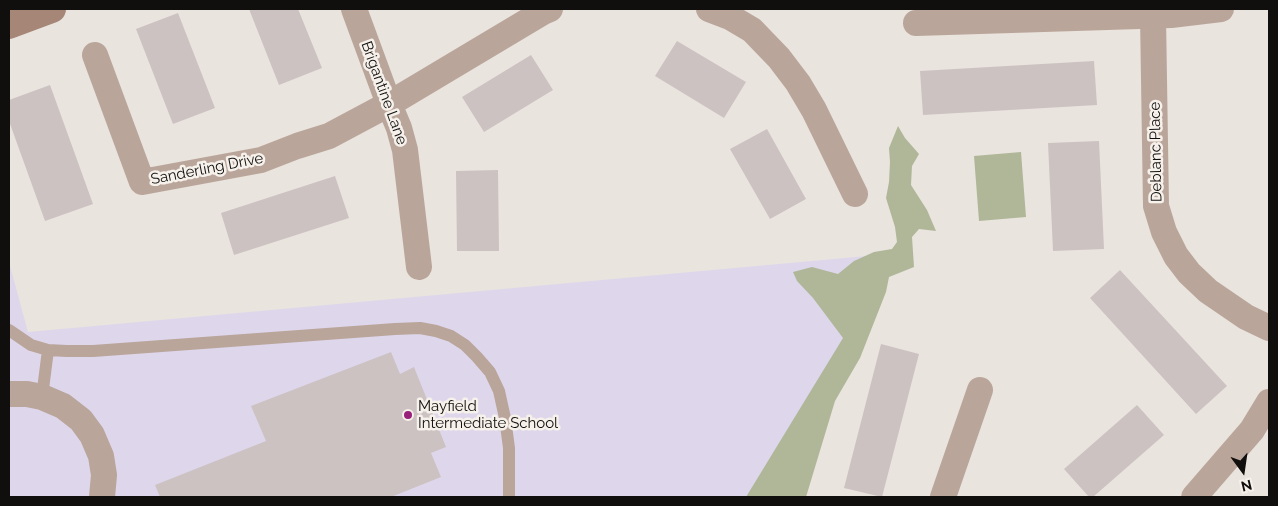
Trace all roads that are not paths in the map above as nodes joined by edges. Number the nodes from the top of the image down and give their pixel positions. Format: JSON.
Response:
{"nodes":[{"id":1,"x":52,"y":9,"type":"edge"},
{"id":2,"x":354,"y":9,"type":"edge"},
{"id":3,"x":550,"y":9,"type":"edge"},
{"id":4,"x":1221,"y":9,"type":"edge"},
{"id":5,"x":724,"y":12,"type":"edge"},
{"id":6,"x":1028,"y":14,"type":"edge"},
{"id":7,"x":1153,"y":16,"type":"junction"},
{"id":8,"x":916,"y":23,"type":"dead end"},
{"id":9,"x":9,"y":25,"type":"edge"},
{"id":10,"x":95,"y":55,"type":"dead end"},
{"id":11,"x":389,"y":104,"type":"junction"},
{"id":12,"x":855,"y":194,"type":"dead end"},
{"id":13,"x":419,"y":267,"type":"dead end"},
{"id":14,"x":1269,"y":328,"type":"edge"},
{"id":15,"x":9,"y":330,"type":"edge"},
{"id":16,"x":48,"y":350,"type":"junction"},
{"id":17,"x":980,"y":390,"type":"dead end"},
{"id":18,"x":9,"y":394,"type":"edge"},
{"id":19,"x":42,"y":397,"type":"junction"},
{"id":20,"x":1269,"y":402,"type":"edge"},
{"id":21,"x":102,"y":497,"type":"edge"},
{"id":22,"x":509,"y":497,"type":"edge"},
{"id":23,"x":942,"y":497,"type":"edge"},
{"id":24,"x":1194,"y":497,"type":"edge"}],
"edges":[{"from":1,"to":9,"type":"main road"},
{"from":2,"to":11,"type":"street","name":"Brigantine Lane"},
{"from":3,"to":11,"type":"street","name":"Sanderling Drive"},
{"from":4,"to":7,"type":"street"},
{"from":5,"to":12,"type":"street"},
{"from":6,"to":7,"type":"street"},
{"from":6,"to":8,"type":"street"},
{"from":7,"to":14,"type":"street","name":"Deblanc Place"},
{"from":10,"to":11,"type":"street","name":"Sanderling Drive"},
{"from":11,"to":13,"type":"street","name":"Brigantine Lane"},
{"from":15,"to":16,"type":"lane"},
{"from":16,"to":19,"type":"lane"},
{"from":16,"to":22,"type":"lane"},
{"from":17,"to":23,"type":"street"},
{"from":18,"to":19,"type":"street"},
{"from":19,"to":21,"type":"street"},
{"from":20,"to":24,"type":"street"}]}
